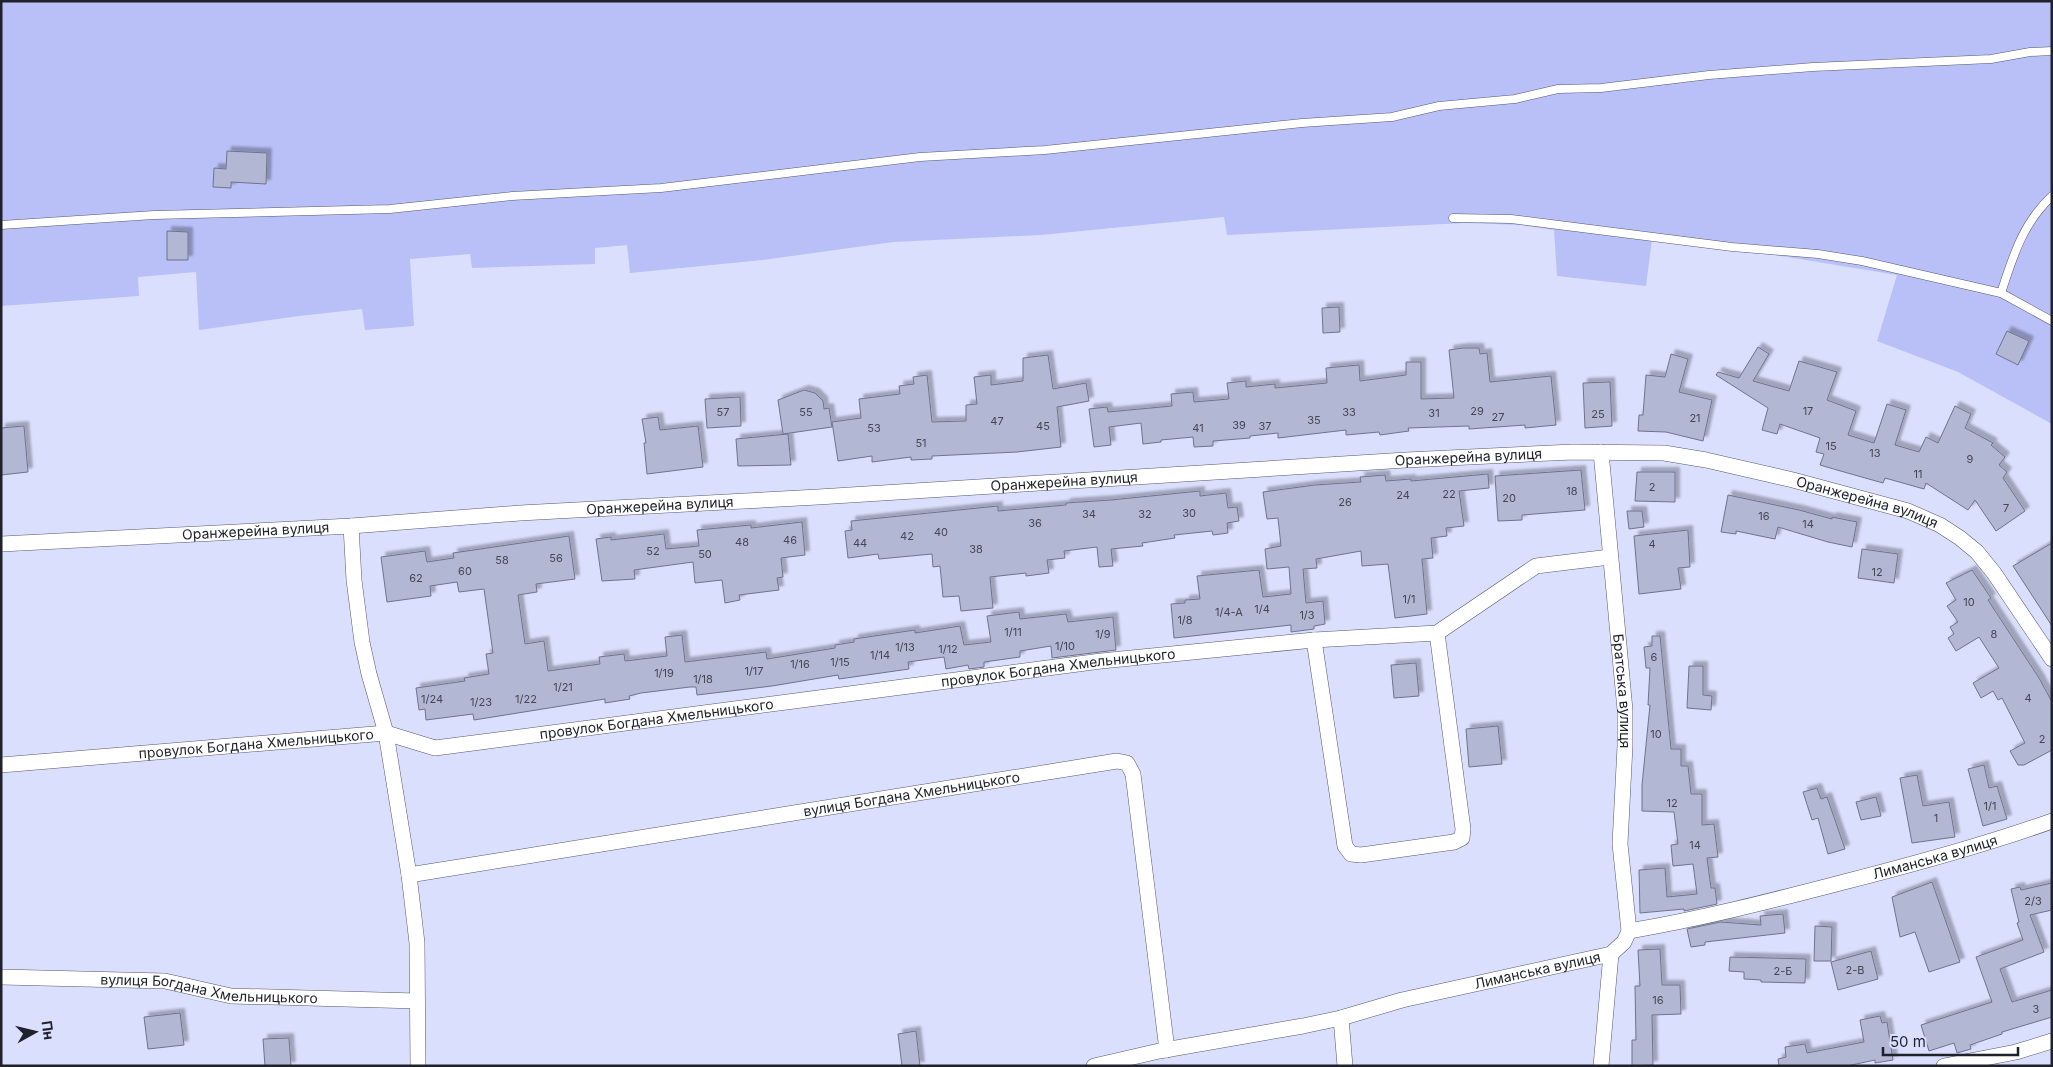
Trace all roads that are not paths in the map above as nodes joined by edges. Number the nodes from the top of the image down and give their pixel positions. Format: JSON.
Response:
{"nodes":[{"id":1,"x":2052,"y":51,"type":"edge"},
{"id":2,"x":2052,"y":196,"type":"edge"},
{"id":3,"x":1453,"y":218,"type":"dead end"},
{"id":4,"x":1,"y":225,"type":"edge"},
{"id":5,"x":2000,"y":293,"type":"junction"},
{"id":6,"x":2052,"y":321,"type":"edge"},
{"id":7,"x":1601,"y":452,"type":"junction"},
{"id":8,"x":351,"y":526,"type":"junction"},
{"id":9,"x":1,"y":544,"type":"edge"},
{"id":10,"x":1610,"y":557,"type":"junction"},
{"id":11,"x":1437,"y":632,"type":"junction"},
{"id":12,"x":1314,"y":640,"type":"junction"},
{"id":13,"x":2052,"y":660,"type":"edge"},
{"id":14,"x":386,"y":733,"type":"junction"},
{"id":15,"x":1,"y":765,"type":"edge"},
{"id":16,"x":2052,"y":821,"type":"edge"},
{"id":17,"x":409,"y":875,"type":"junction"},
{"id":18,"x":1629,"y":931,"type":"junction"},
{"id":19,"x":1611,"y":954,"type":"junction"},
{"id":20,"x":1,"y":977,"type":"edge"},
{"id":21,"x":417,"y":1001,"type":"junction"},
{"id":22,"x":1341,"y":1018,"type":"junction"},
{"id":23,"x":2052,"y":1041,"type":"edge"},
{"id":24,"x":1162,"y":1056,"type":"edge"},
{"id":25,"x":418,"y":1066,"type":"edge"},
{"id":26,"x":1094,"y":1066,"type":"edge"},
{"id":27,"x":1345,"y":1066,"type":"edge"},
{"id":28,"x":1601,"y":1066,"type":"edge"},
{"id":29,"x":1944,"y":1066,"type":"edge"}],
"edges":[{"from":1,"to":4,"type":"lane"},
{"from":2,"to":5,"type":"lane"},
{"from":3,"to":5,"type":"lane"},
{"from":5,"to":6,"type":"lane"},
{"from":7,"to":8,"type":"street","name":"Оранжерейна вулиця"},
{"from":7,"to":10,"type":"street","name":"Братська вулиця"},
{"from":7,"to":13,"type":"street","name":"Оранжерейна вулиця"},
{"from":8,"to":9,"type":"street","name":"Оранжерейна вулиця"},
{"from":8,"to":14,"type":"street"},
{"from":10,"to":11,"type":"street","name":"провулок Богдана Хмельницького"},
{"from":10,"to":18,"type":"street","name":"Братська вулиця"},
{"from":11,"to":12,"type":"street","name":"провулок Богдана Хмельницького"},
{"from":11,"to":12,"type":"street"},
{"from":12,"to":14,"type":"street","name":"провулок Богдана Хмельницького"},
{"from":14,"to":15,"type":"street","name":"провулок Богдана Хмельницького"},
{"from":14,"to":17,"type":"street"},
{"from":16,"to":18,"type":"street","name":"Лиманська вулиця"},
{"from":17,"to":21,"type":"street"},
{"from":17,"to":24,"type":"street","name":"вулиця Богдана Хмельницького"},
{"from":18,"to":19,"type":"street","name":"Лиманська вулиця"},
{"from":19,"to":22,"type":"street","name":"Лиманська вулиця"},
{"from":19,"to":28,"type":"street"},
{"from":20,"to":21,"type":"street","name":"вулиця Богдана Хмельницького"},
{"from":21,"to":25,"type":"street"},
{"from":22,"to":24,"type":"street","name":"Лиманська вулиця"},
{"from":22,"to":27,"type":"street"},
{"from":23,"to":29,"type":"street"},
{"from":24,"to":26,"type":"street","name":"Лиманська вулиця"}]}
